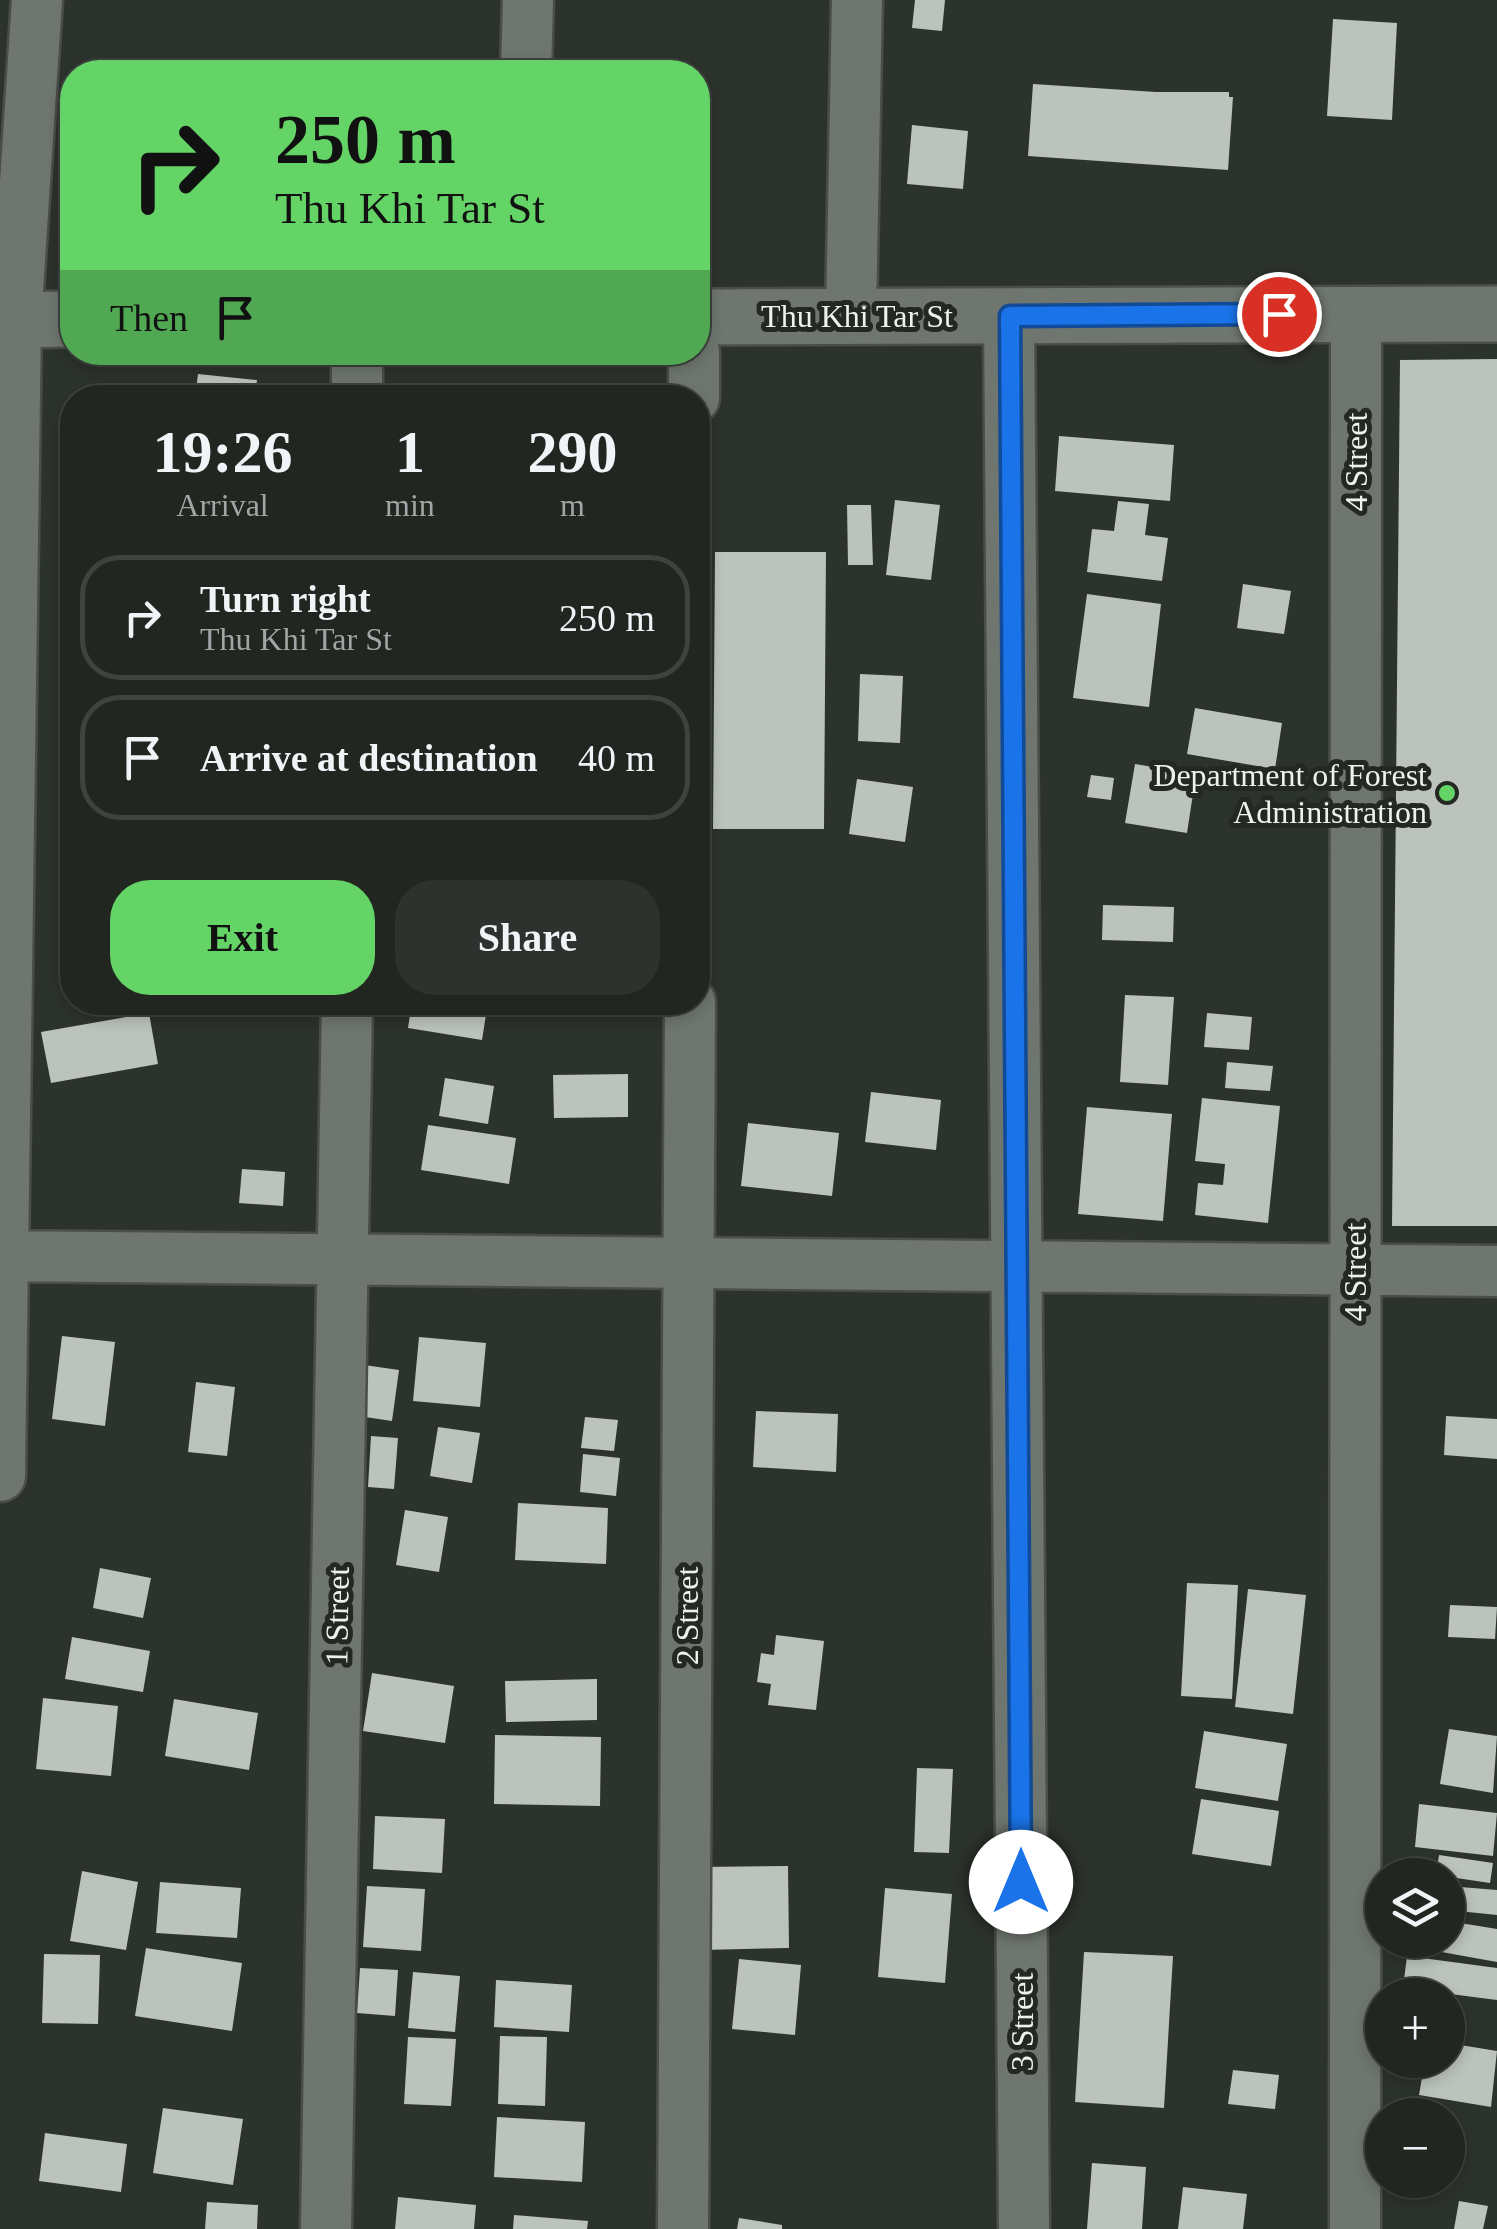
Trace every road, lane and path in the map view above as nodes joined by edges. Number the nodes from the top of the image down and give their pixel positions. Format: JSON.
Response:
{"nodes":[{"id":1,"x":38,"y":0,"type":"edge"},
{"id":2,"x":528,"y":0,"type":"edge"},
{"id":3,"x":857,"y":0,"type":"edge"},
{"id":4,"x":526,"y":60,"type":"edge"},
{"id":5,"x":1356,"y":314,"type":"junction"},
{"id":6,"x":1497,"y":314,"type":"edge"},
{"id":7,"x":851,"y":316,"type":"junction"},
{"id":8,"x":1010,"y":316,"type":"junction"},
{"id":9,"x":710,"y":317,"type":"edge"},
{"id":10,"x":60,"y":319,"type":"edge"},
{"id":11,"x":8,"y":320,"type":"edge"},
{"id":12,"x":347,"y":1015,"type":"edge"},
{"id":13,"x":690,"y":1015,"type":"edge"},
{"id":14,"x":2,"y":1256,"type":"edge"},
{"id":15,"x":342,"y":1259,"type":"junction"},
{"id":16,"x":689,"y":1262,"type":"junction"},
{"id":17,"x":1017,"y":1266,"type":"junction"},
{"id":18,"x":1355,"y":1269,"type":"junction"},
{"id":19,"x":1497,"y":1271,"type":"edge"},
{"id":20,"x":0,"y":1476,"type":"edge"},
{"id":21,"x":326,"y":2229,"type":"edge"},
{"id":22,"x":683,"y":2229,"type":"edge"},
{"id":23,"x":1024,"y":2229,"type":"edge"},
{"id":24,"x":1355,"y":2229,"type":"edge"}],
"edges":[{"from":1,"to":11,"type":"street"},
{"from":2,"to":4,"type":"street"},
{"from":3,"to":7,"type":"street"},
{"from":5,"to":6,"type":"street","name":"Thu Khi Tar St"},
{"from":5,"to":8,"type":"street","name":"Thu Khi Tar St"},
{"from":5,"to":18,"type":"street","name":"4 Street"},
{"from":7,"to":8,"type":"street","name":"Thu Khi Tar St"},
{"from":7,"to":9,"type":"street","name":"Thu Khi Tar St"},
{"from":8,"to":17,"type":"street","name":"3 Street"},
{"from":10,"to":11,"type":"street"},
{"from":11,"to":14,"type":"street"},
{"from":12,"to":15,"type":"street","name":"1 Street"},
{"from":13,"to":16,"type":"street","name":"2 Street"},
{"from":14,"to":15,"type":"street"},
{"from":14,"to":20,"type":"street"},
{"from":15,"to":16,"type":"street"},
{"from":15,"to":21,"type":"street","name":"1 Street"},
{"from":16,"to":17,"type":"street"},
{"from":16,"to":22,"type":"street","name":"2 Street"},
{"from":17,"to":18,"type":"street"},
{"from":17,"to":23,"type":"street","name":"3 Street"},
{"from":18,"to":19,"type":"street"},
{"from":18,"to":24,"type":"street","name":"4 Street"}]}
